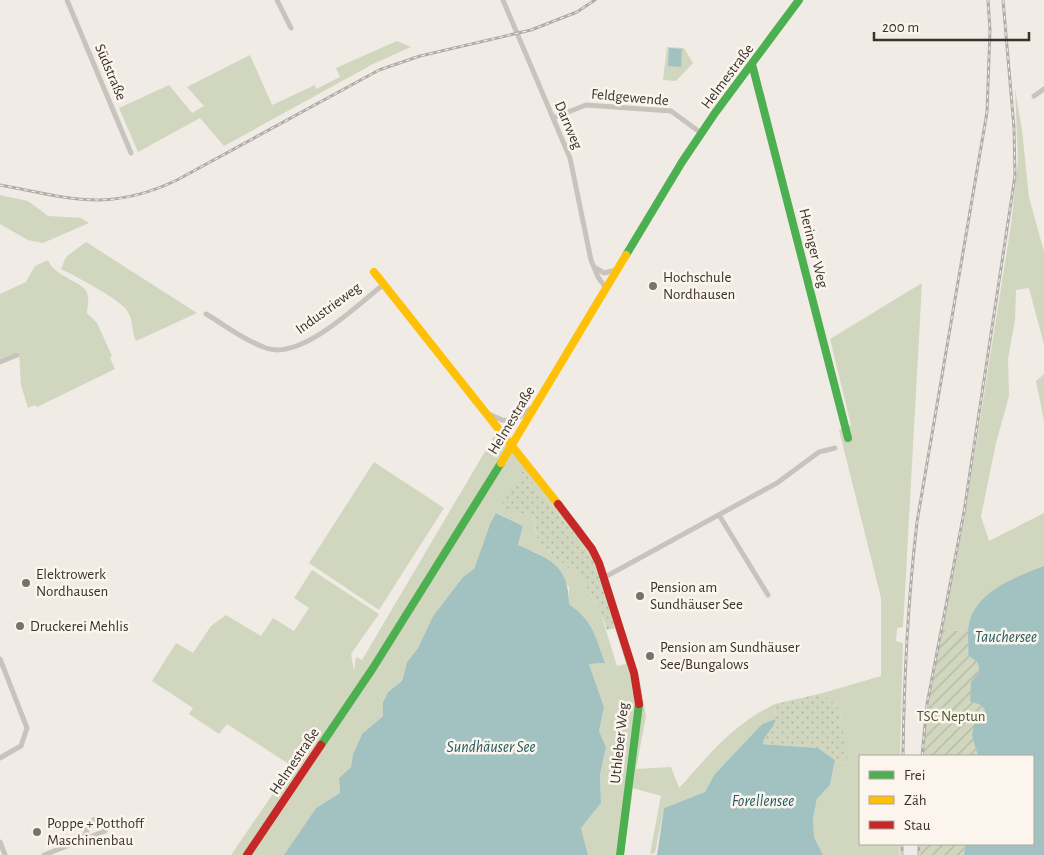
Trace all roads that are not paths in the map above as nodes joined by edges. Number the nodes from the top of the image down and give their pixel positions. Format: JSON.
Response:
{"nodes":[{"id":1,"x":67,"y":0,"type":"edge"},
{"id":2,"x":276,"y":0,"type":"edge"},
{"id":3,"x":503,"y":0,"type":"edge"},
{"id":4,"x":799,"y":0,"type":"edge"},
{"id":5,"x":291,"y":28,"type":"dead end"},
{"id":6,"x":752,"y":64,"type":"junction"},
{"id":7,"x":1044,"y":89,"type":"edge"},
{"id":8,"x":1034,"y":96,"type":"dead end"},
{"id":9,"x":553,"y":118,"type":"junction"},
{"id":10,"x":701,"y":133,"type":"junction"},
{"id":11,"x":131,"y":153,"type":"dead end"},
{"id":12,"x":593,"y":267,"type":"junction"},
{"id":13,"x":616,"y":270,"type":"junction"},
{"id":14,"x":374,"y":272,"type":"dead end"},
{"id":15,"x":383,"y":285,"type":"junction"},
{"id":16,"x":606,"y":288,"type":"junction"},
{"id":17,"x":206,"y":314,"type":"dead end"},
{"id":18,"x":17,"y":355,"type":"dead end"},
{"id":19,"x":0,"y":362,"type":"edge"},
{"id":20,"x":535,"y":406,"type":"junction"},
{"id":21,"x":486,"y":412,"type":"junction"},
{"id":22,"x":848,"y":438,"type":"dead end"},
{"id":23,"x":512,"y":445,"type":"junction"},
{"id":24,"x":835,"y":448,"type":"dead end"},
{"id":25,"x":719,"y":515,"type":"junction"},
{"id":26,"x":605,"y":577,"type":"junction"},
{"id":27,"x":768,"y":595,"type":"dead end"},
{"id":28,"x":0,"y":659,"type":"edge"},
{"id":29,"x":0,"y":758,"type":"edge"},
{"id":30,"x":83,"y":839,"type":"junction"},
{"id":31,"x":0,"y":842,"type":"edge"},
{"id":32,"x":5,"y":855,"type":"edge"},
{"id":33,"x":44,"y":855,"type":"edge"},
{"id":34,"x":247,"y":855,"type":"edge"},
{"id":35,"x":620,"y":855,"type":"edge"}],
"edges":[{"from":1,"to":11,"type":"street","name":"Südstraße"},
{"from":2,"to":5,"type":"street"},
{"from":3,"to":9,"type":"street","name":"Darrweg"},
{"from":4,"to":6,"type":"street","name":"Helmestraße"},
{"from":6,"to":10,"type":"street","name":"Helmestraße"},
{"from":6,"to":22,"type":"street","name":"Heringer Weg"},
{"from":7,"to":8,"type":"street"},
{"from":9,"to":10,"type":"street","name":"Feldgewende"},
{"from":9,"to":12,"type":"street","name":"Darrweg"},
{"from":10,"to":13,"type":"street","name":"Helmestraße"},
{"from":12,"to":13,"type":"street"},
{"from":12,"to":16,"type":"street","name":"Darrweg"},
{"from":13,"to":16,"type":"street","name":"Helmestraße"},
{"from":14,"to":15,"type":"street","name":"Industrieweg"},
{"from":15,"to":17,"type":"street","name":"Industrieweg"},
{"from":15,"to":21,"type":"street","name":"Industrieweg"},
{"from":16,"to":20,"type":"street","name":"Helmestraße"},
{"from":18,"to":19,"type":"street"},
{"from":20,"to":21,"type":"street"},
{"from":20,"to":23,"type":"street","name":"Helmestraße"},
{"from":21,"to":23,"type":"street","name":"Industrieweg"},
{"from":23,"to":26,"type":"street","name":"Uthleber Weg"},
{"from":23,"to":34,"type":"street","name":"Helmestraße"},
{"from":24,"to":25,"type":"street"},
{"from":25,"to":26,"type":"street"},
{"from":25,"to":27,"type":"street"},
{"from":26,"to":35,"type":"street","name":"Uthleber Weg"},
{"from":28,"to":29,"type":"street"},
{"from":30,"to":30,"type":"street"},
{"from":30,"to":33,"type":"street"},
{"from":31,"to":32,"type":"street"}]}
